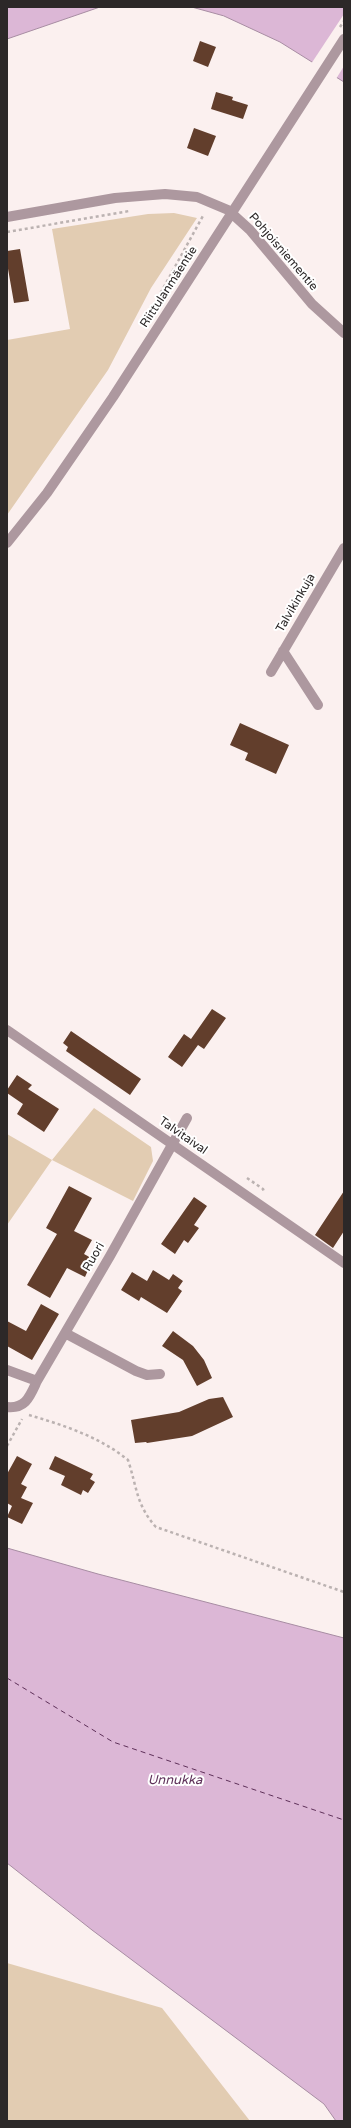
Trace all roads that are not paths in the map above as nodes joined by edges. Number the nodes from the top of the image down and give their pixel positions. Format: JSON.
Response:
{"nodes":[{"id":1,"x":344,"y":39,"type":"edge"},
{"id":2,"x":7,"y":218,"type":"edge"},
{"id":3,"x":344,"y":333,"type":"edge"},
{"id":4,"x":7,"y":543,"type":"edge"},
{"id":5,"x":344,"y":548,"type":"edge"},
{"id":6,"x":283,"y":651,"type":"junction"},
{"id":7,"x":271,"y":672,"type":"dead end"},
{"id":8,"x":318,"y":705,"type":"dead end"},
{"id":9,"x":7,"y":1030,"type":"edge"},
{"id":10,"x":187,"y":1118,"type":"dead end"},
{"id":11,"x":172,"y":1145,"type":"junction"},
{"id":12,"x":344,"y":1263,"type":"edge"},
{"id":13,"x":66,"y":1333,"type":"junction"},
{"id":14,"x":7,"y":1370,"type":"edge"},
{"id":15,"x":160,"y":1374,"type":"dead end"},
{"id":16,"x":37,"y":1381,"type":"junction"},
{"id":17,"x":7,"y":1407,"type":"edge"}],
"edges":[{"from":1,"to":4,"type":"street","name":"Riittulanmäentie"},
{"from":2,"to":3,"type":"street","name":"Pohjoisniementie"},
{"from":5,"to":6,"type":"street","name":"Talvikinkuja"},
{"from":6,"to":7,"type":"street","name":"Talvikinkuja"},
{"from":6,"to":8,"type":"street"},
{"from":9,"to":11,"type":"street","name":"Talvitaival"},
{"from":10,"to":11,"type":"street","name":"Ruori"},
{"from":11,"to":12,"type":"street","name":"Talvitaival"},
{"from":11,"to":13,"type":"street","name":"Ruori"},
{"from":13,"to":15,"type":"street"},
{"from":13,"to":16,"type":"street","name":"Ruori"},
{"from":14,"to":16,"type":"street"},
{"from":16,"to":17,"type":"street","name":"Ruori"}]}
